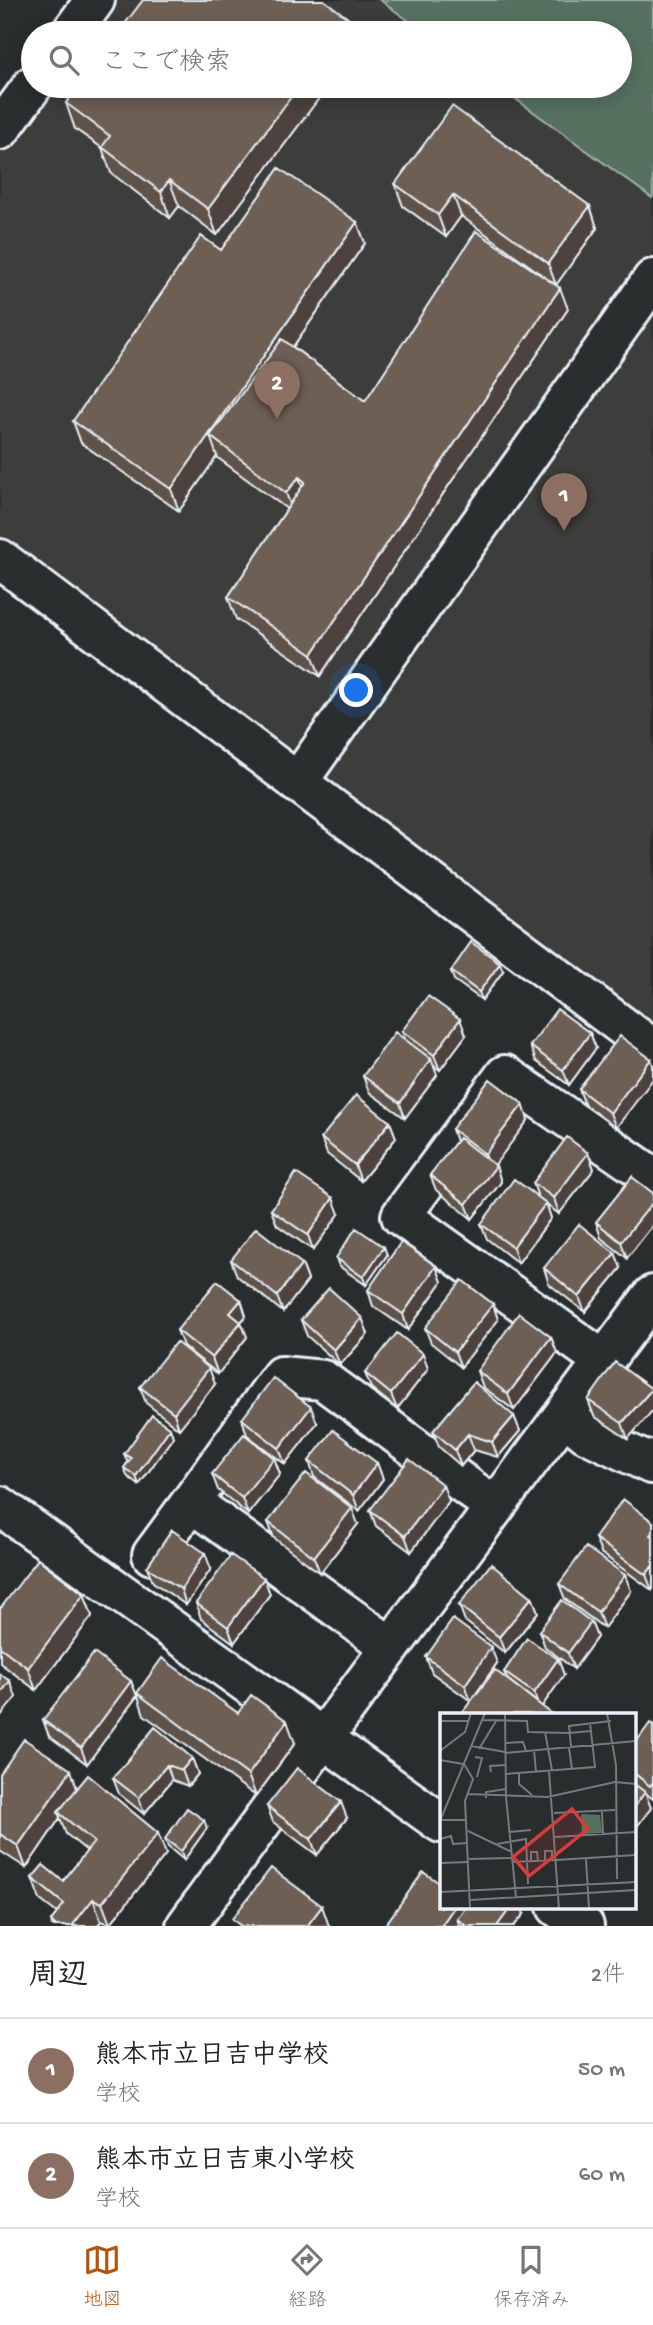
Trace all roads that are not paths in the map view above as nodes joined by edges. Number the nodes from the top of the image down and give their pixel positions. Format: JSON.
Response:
{"nodes":[{"id":1,"x":95,"y":0,"type":"edge"},
{"id":2,"x":80,"y":21,"type":"edge"},
{"id":3,"x":24,"y":98,"type":"edge"},
{"id":4,"x":0,"y":131,"type":"edge"},
{"id":5,"x":653,"y":279,"type":"edge"},
{"id":6,"x":0,"y":559,"type":"edge"},
{"id":7,"x":297,"y":783,"type":"junction"},
{"id":8,"x":653,"y":1049,"type":"edge"},
{"id":9,"x":653,"y":1177,"type":"edge"},
{"id":10,"x":647,"y":1314,"type":"edge"},
{"id":11,"x":604,"y":1361,"type":"junction"},
{"id":12,"x":564,"y":1415,"type":"junction"},
{"id":13,"x":653,"y":1460,"type":"edge"},
{"id":14,"x":191,"y":1502,"type":"junction"},
{"id":15,"x":0,"y":1506,"type":"edge"},
{"id":16,"x":495,"y":1507,"type":"junction"},
{"id":17,"x":152,"y":1555,"type":"edge"},
{"id":18,"x":391,"y":1647,"type":"junction"},
{"id":19,"x":323,"y":1738,"type":"junction"},
{"id":20,"x":440,"y":1822,"type":"edge"},
{"id":21,"x":560,"y":1909,"type":"edge"},
{"id":22,"x":186,"y":1926,"type":"edge"},
{"id":23,"x":584,"y":1926,"type":"edge"}],
"edges":[{"from":1,"to":2,"type":"street"},
{"from":3,"to":4,"type":"street"},
{"from":5,"to":7,"type":"street"},
{"from":6,"to":7,"type":"street"},
{"from":7,"to":8,"type":"street"},
{"from":9,"to":11,"type":"street"},
{"from":10,"to":11,"type":"street"},
{"from":11,"to":12,"type":"street"},
{"from":12,"to":13,"type":"street"},
{"from":12,"to":16,"type":"street"},
{"from":14,"to":16,"type":"street"},
{"from":14,"to":17,"type":"street"},
{"from":14,"to":18,"type":"street"},
{"from":15,"to":19,"type":"street"},
{"from":16,"to":18,"type":"street"},
{"from":18,"to":19,"type":"street"},
{"from":19,"to":20,"type":"street"},
{"from":19,"to":22,"type":"street"},
{"from":21,"to":23,"type":"street"}]}
